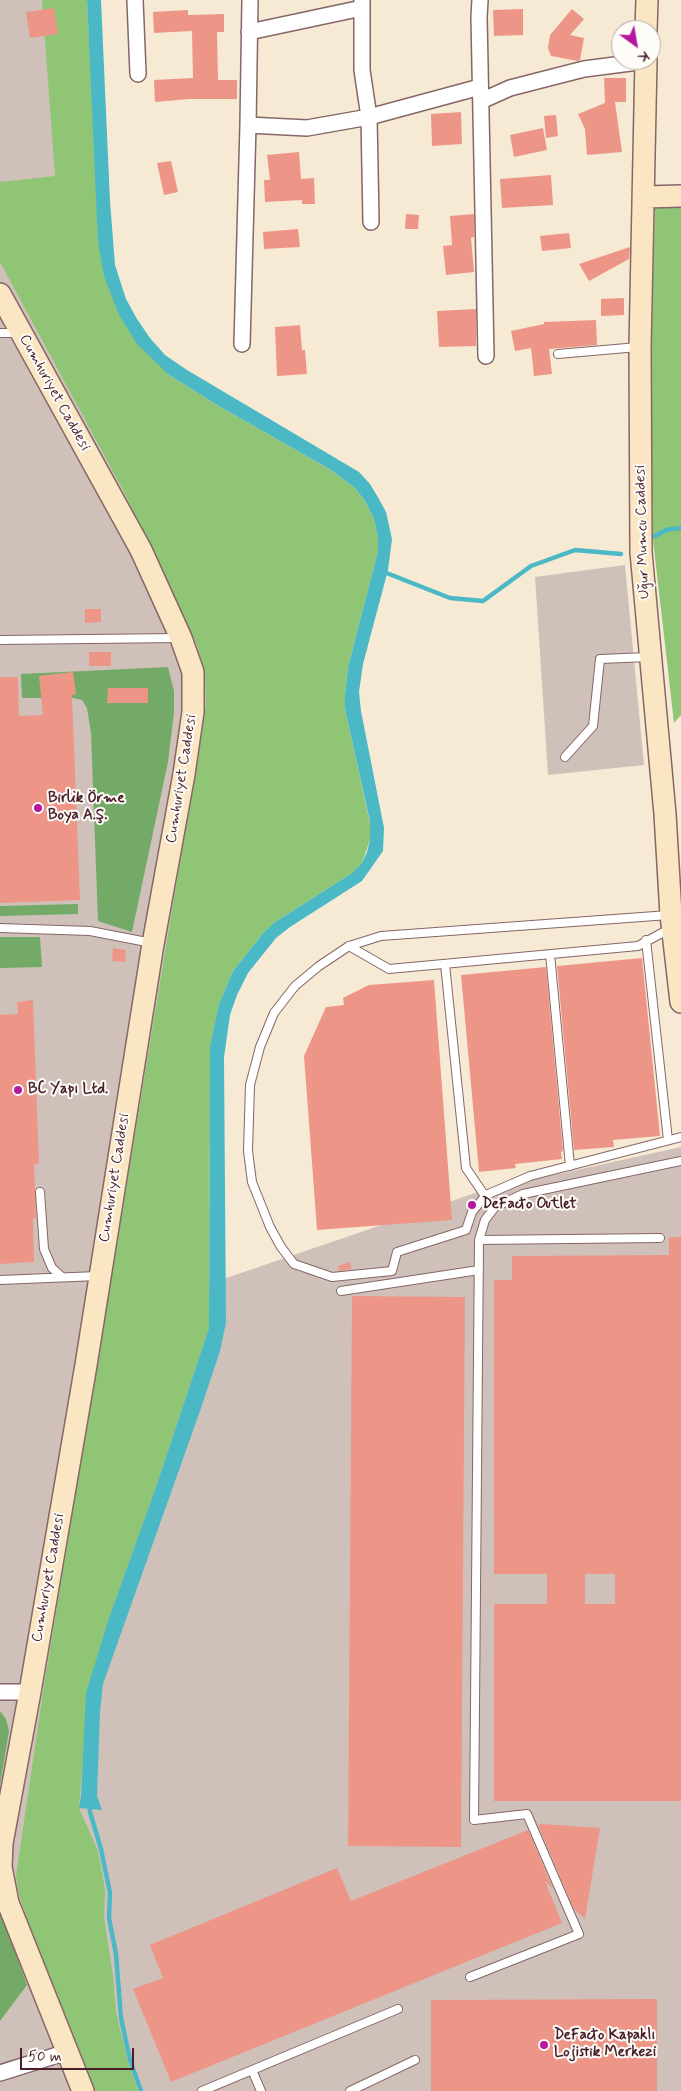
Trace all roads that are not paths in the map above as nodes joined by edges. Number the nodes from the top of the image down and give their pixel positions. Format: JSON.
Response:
{"nodes":[{"id":1,"x":135,"y":0,"type":"edge"},
{"id":2,"x":250,"y":0,"type":"edge"},
{"id":3,"x":480,"y":0,"type":"edge"},
{"id":4,"x":647,"y":0,"type":"edge"},
{"id":5,"x":362,"y":4,"type":"edge"},
{"id":6,"x":646,"y":20,"type":"edge"},
{"id":7,"x":249,"y":32,"type":"junction"},
{"id":8,"x":611,"y":66,"type":"edge"},
{"id":9,"x":646,"y":70,"type":"edge"},
{"id":10,"x":138,"y":74,"type":"dead end"},
{"id":11,"x":480,"y":94,"type":"junction"},
{"id":12,"x":369,"y":117,"type":"junction"},
{"id":13,"x":248,"y":125,"type":"junction"},
{"id":14,"x":681,"y":196,"type":"edge"},
{"id":15,"x":644,"y":197,"type":"junction"},
{"id":16,"x":371,"y":222,"type":"dead end"},
{"id":17,"x":0,"y":294,"type":"edge"},
{"id":18,"x":10,"y":333,"type":"edge"},
{"id":19,"x":242,"y":344,"type":"dead end"},
{"id":20,"x":640,"y":347,"type":"junction"},
{"id":21,"x":558,"y":354,"type":"dead end"},
{"id":22,"x":486,"y":356,"type":"dead end"},
{"id":23,"x":181,"y":638,"type":"junction"},
{"id":24,"x":0,"y":640,"type":"edge"},
{"id":25,"x":651,"y":657,"type":"junction"},
{"id":26,"x":565,"y":757,"type":"dead end"},
{"id":27,"x":672,"y":921,"type":"junction"},
{"id":28,"x":0,"y":928,"type":"edge"},
{"id":29,"x":646,"y":940,"type":"junction"},
{"id":30,"x":153,"y":944,"type":"junction"},
{"id":31,"x":349,"y":946,"type":"junction"},
{"id":32,"x":550,"y":954,"type":"junction"},
{"id":33,"x":445,"y":964,"type":"junction"},
{"id":34,"x":681,"y":1002,"type":"edge"},
{"id":35,"x":681,"y":1137,"type":"edge"},
{"id":36,"x":668,"y":1140,"type":"junction"},
{"id":37,"x":681,"y":1161,"type":"edge"},
{"id":38,"x":570,"y":1166,"type":"junction"},
{"id":39,"x":40,"y":1192,"type":"dead end"},
{"id":40,"x":485,"y":1196,"type":"junction"},
{"id":41,"x":660,"y":1238,"type":"dead end"},
{"id":42,"x":479,"y":1240,"type":"junction"},
{"id":43,"x":479,"y":1270,"type":"junction"},
{"id":44,"x":100,"y":1276,"type":"junction"},
{"id":45,"x":62,"y":1277,"type":"junction"},
{"id":46,"x":0,"y":1280,"type":"edge"},
{"id":47,"x":341,"y":1292,"type":"dead end"},
{"id":48,"x":0,"y":1692,"type":"edge"},
{"id":49,"x":30,"y":1692,"type":"junction"},
{"id":50,"x":470,"y":1977,"type":"dead end"},
{"id":51,"x":398,"y":2010,"type":"dead end"},
{"id":52,"x":67,"y":2052,"type":"junction"},
{"id":53,"x":415,"y":2060,"type":"dead end"},
{"id":54,"x":252,"y":2070,"type":"junction"},
{"id":55,"x":0,"y":2073,"type":"edge"},
{"id":56,"x":83,"y":2091,"type":"edge"},
{"id":57,"x":202,"y":2091,"type":"edge"},
{"id":58,"x":261,"y":2091,"type":"edge"},
{"id":59,"x":350,"y":2091,"type":"edge"}],
"edges":[{"from":1,"to":10,"type":"street"},
{"from":2,"to":7,"type":"street"},
{"from":3,"to":11,"type":"street"},
{"from":4,"to":6,"type":"street"},
{"from":5,"to":7,"type":"street"},
{"from":5,"to":12,"type":"street"},
{"from":7,"to":13,"type":"street"},
{"from":8,"to":11,"type":"street"},
{"from":9,"to":15,"type":"street","name":"Uğur Mumcu Caddesi"},
{"from":11,"to":12,"type":"street"},
{"from":11,"to":22,"type":"street"},
{"from":12,"to":13,"type":"street"},
{"from":12,"to":16,"type":"street"},
{"from":13,"to":19,"type":"street"},
{"from":14,"to":15,"type":"street"},
{"from":15,"to":20,"type":"street","name":"Uğur Mumcu Caddesi"},
{"from":17,"to":18,"type":"street","name":"Cumhuriyet Caddesi"},
{"from":18,"to":23,"type":"street","name":"Cumhuriyet Caddesi"},
{"from":20,"to":21,"type":"lane"},
{"from":20,"to":25,"type":"street","name":"Uğur Mumcu Caddesi"},
{"from":23,"to":24,"type":"lane"},
{"from":23,"to":30,"type":"street","name":"Cumhuriyet Caddesi"},
{"from":25,"to":26,"type":"lane"},
{"from":25,"to":27,"type":"street","name":"Uğur Mumcu Caddesi"},
{"from":27,"to":29,"type":"lane"},
{"from":27,"to":31,"type":"lane"},
{"from":27,"to":34,"type":"street","name":"Uğur Mumcu Caddesi"},
{"from":28,"to":30,"type":"lane"},
{"from":29,"to":32,"type":"lane"},
{"from":29,"to":36,"type":"lane"},
{"from":30,"to":44,"type":"street","name":"Cumhuriyet Caddesi"},
{"from":31,"to":33,"type":"lane"},
{"from":31,"to":40,"type":"lane"},
{"from":32,"to":33,"type":"lane"},
{"from":32,"to":38,"type":"lane"},
{"from":33,"to":40,"type":"lane"},
{"from":35,"to":36,"type":"lane"},
{"from":36,"to":38,"type":"lane"},
{"from":37,"to":42,"type":"lane"},
{"from":38,"to":40,"type":"lane"},
{"from":39,"to":45,"type":"lane"},
{"from":41,"to":42,"type":"lane"},
{"from":42,"to":43,"type":"lane"},
{"from":43,"to":47,"type":"lane"},
{"from":43,"to":50,"type":"lane"},
{"from":44,"to":45,"type":"lane"},
{"from":44,"to":49,"type":"street","name":"Cumhuriyet Caddesi"},
{"from":45,"to":46,"type":"lane"},
{"from":48,"to":49,"type":"street"},
{"from":49,"to":52,"type":"street","name":"Cumhuriyet Caddesi"},
{"from":51,"to":54,"type":"lane"},
{"from":52,"to":55,"type":"street"},
{"from":52,"to":56,"type":"street","name":"Cumhuriyet Caddesi"},
{"from":53,"to":59,"type":"lane"},
{"from":54,"to":57,"type":"lane"},
{"from":54,"to":58,"type":"lane"}]}
